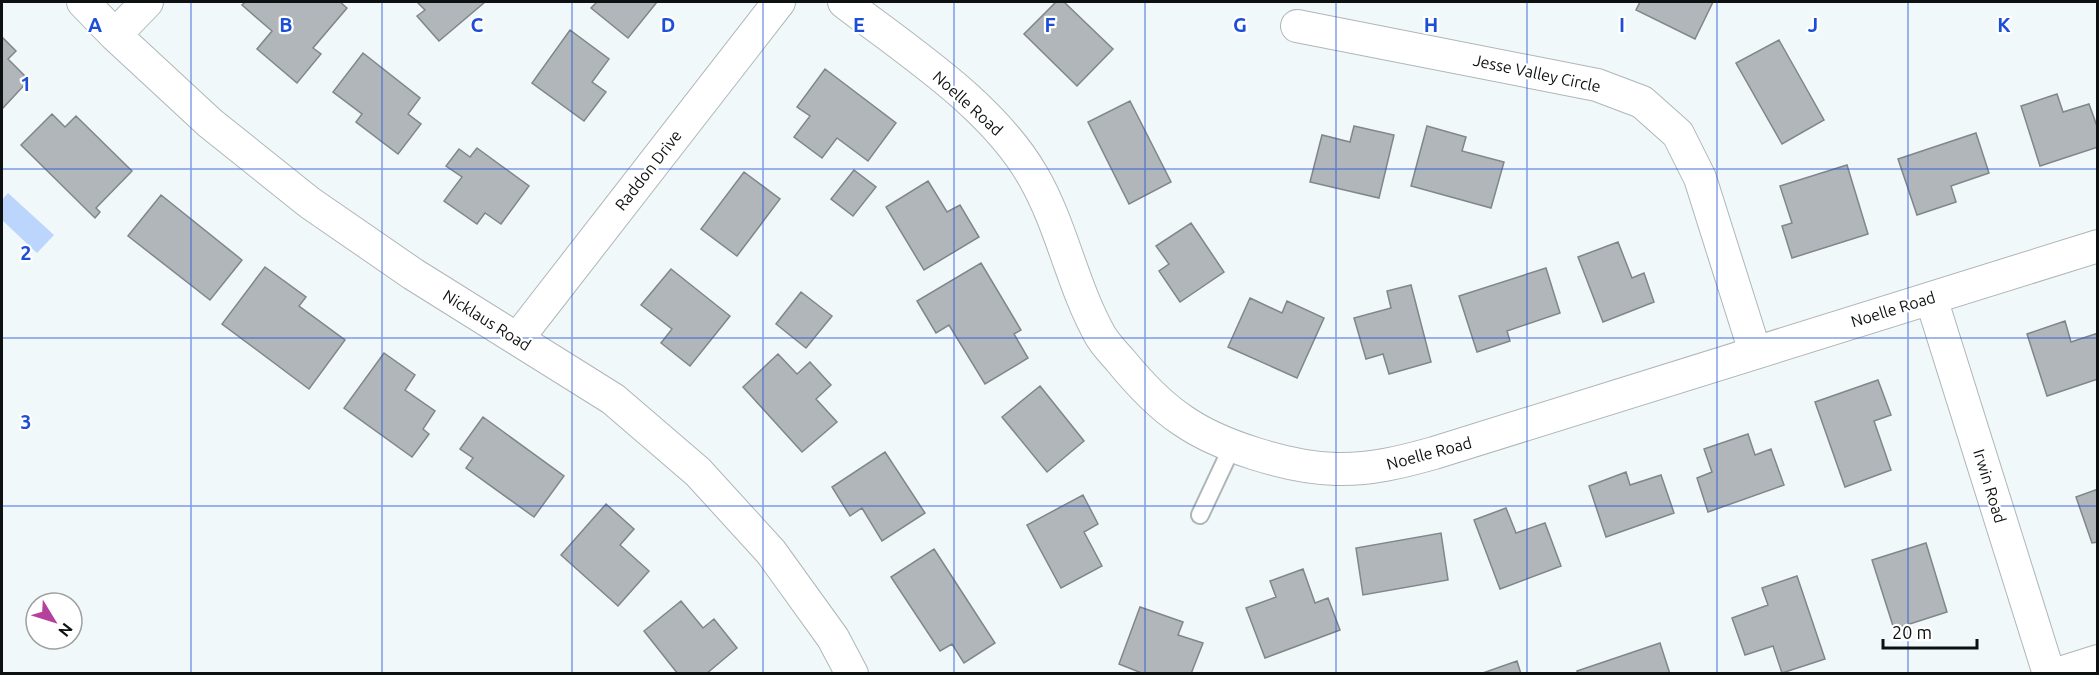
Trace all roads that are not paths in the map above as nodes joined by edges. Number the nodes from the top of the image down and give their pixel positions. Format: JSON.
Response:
{"nodes":[{"id":1,"x":83,"y":2,"type":"edge"},
{"id":2,"x":147,"y":2,"type":"edge"},
{"id":3,"x":778,"y":2,"type":"edge"},
{"id":4,"x":844,"y":2,"type":"edge"},
{"id":5,"x":1297,"y":26,"type":"dead end"},
{"id":6,"x":115,"y":35,"type":"junction"},
{"id":7,"x":2097,"y":246,"type":"edge"},
{"id":8,"x":1931,"y":298,"type":"junction"},
{"id":9,"x":518,"y":338,"type":"junction"},
{"id":10,"x":1755,"y":352,"type":"junction"},
{"id":11,"x":1232,"y":447,"type":"junction"},
{"id":12,"x":1200,"y":515,"type":"dead end"},
{"id":13,"x":2097,"y":661,"type":"edge"},
{"id":14,"x":852,"y":674,"type":"edge"},
{"id":15,"x":2049,"y":674,"type":"edge"},
{"id":16,"x":2057,"y":674,"type":"edge"}],
"edges":[{"from":1,"to":6,"type":"street","name":"Nicklaus Road"},
{"from":2,"to":6,"type":"street"},
{"from":3,"to":9,"type":"street","name":"Raddon Drive"},
{"from":4,"to":11,"type":"street","name":"Noelle Road"},
{"from":5,"to":10,"type":"street","name":"Jesse Valley Circle"},
{"from":6,"to":9,"type":"street","name":"Nicklaus Road"},
{"from":7,"to":8,"type":"street","name":"Noelle Road"},
{"from":8,"to":10,"type":"street","name":"Noelle Road"},
{"from":8,"to":15,"type":"street","name":"Irwin Road"},
{"from":9,"to":14,"type":"street","name":"Nicklaus Road"},
{"from":10,"to":11,"type":"street","name":"Noelle Road"},
{"from":11,"to":12,"type":"lane"},
{"from":13,"to":16,"type":"street"}]}
